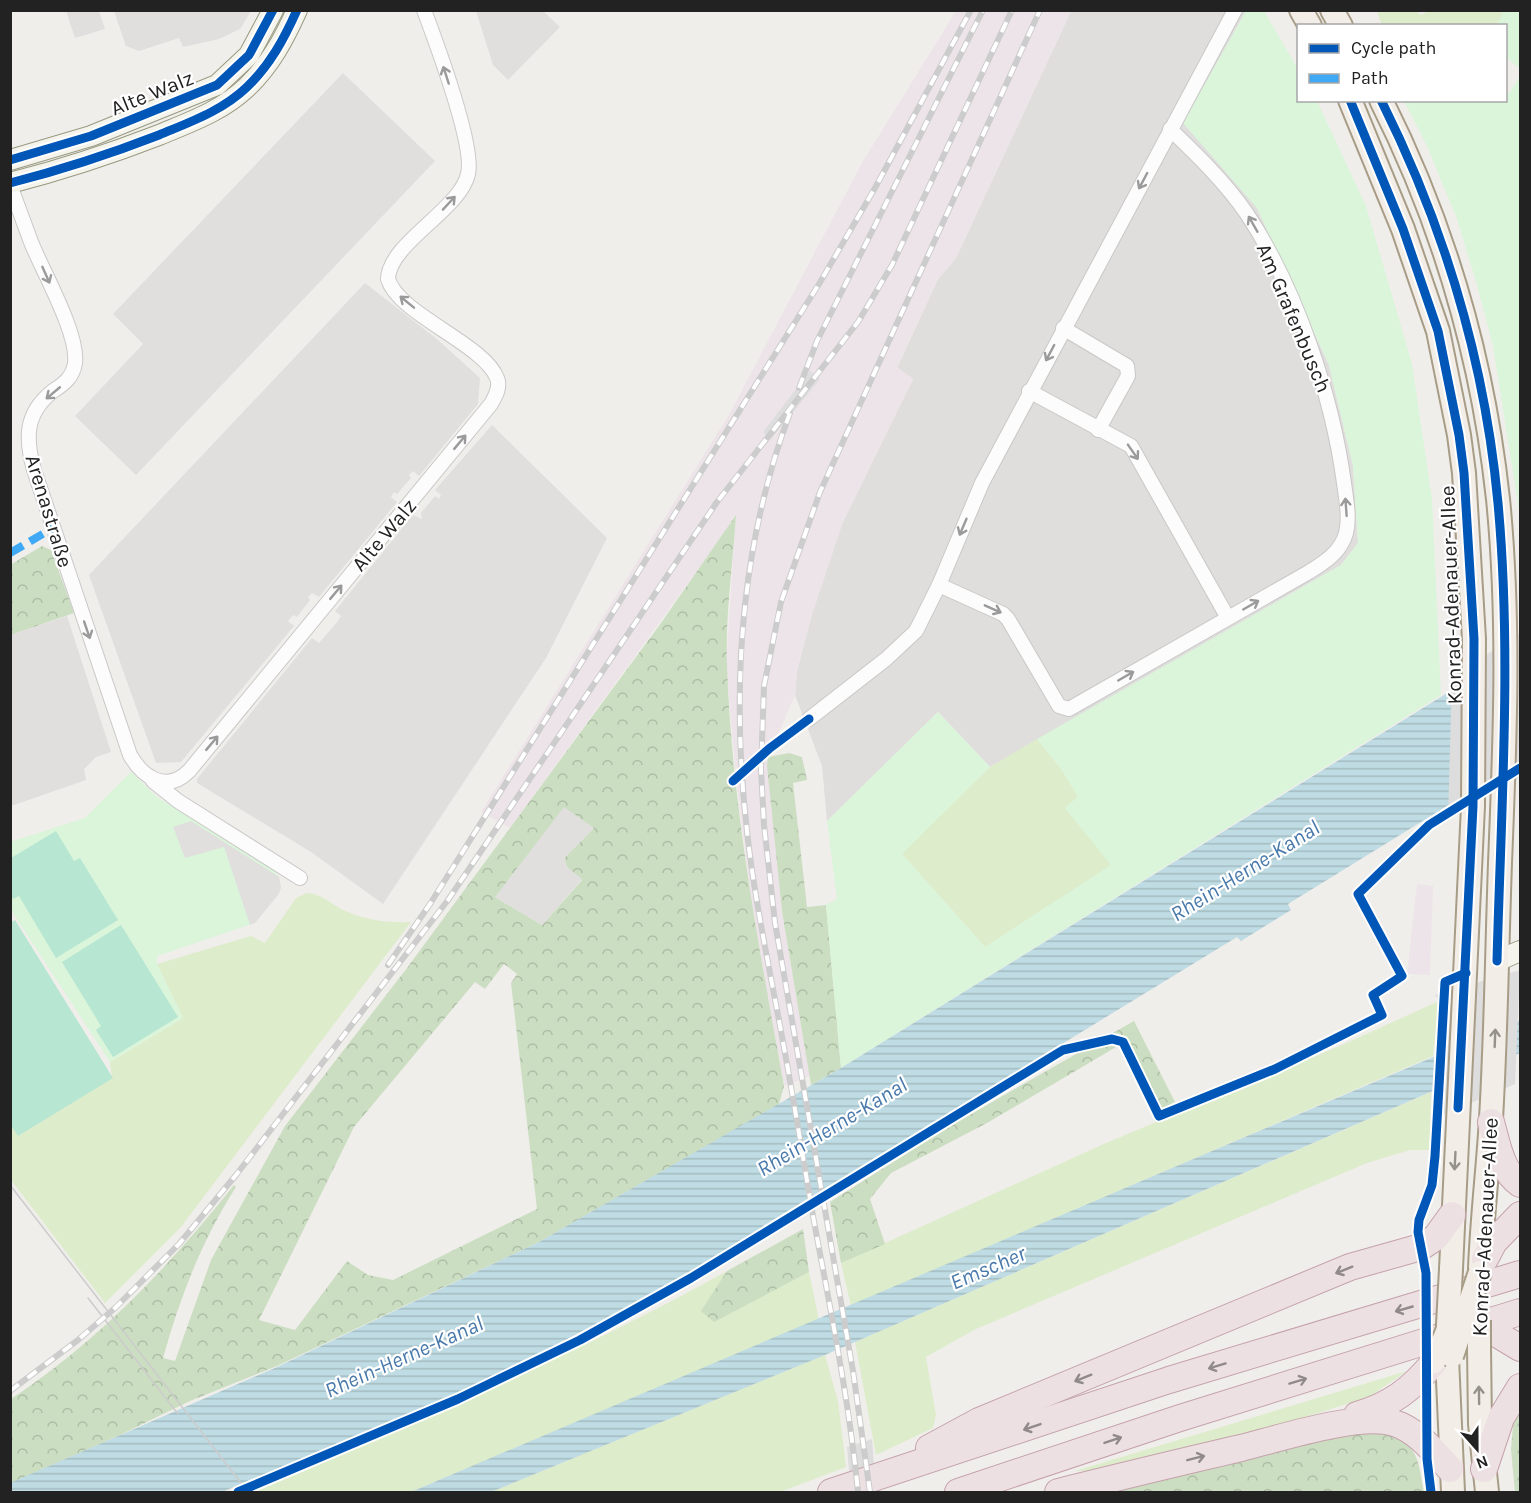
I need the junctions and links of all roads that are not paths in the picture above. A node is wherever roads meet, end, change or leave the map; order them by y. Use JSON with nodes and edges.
{"nodes":[{"id":1,"x":273,"y":10,"type":"edge"},
{"id":2,"x":297,"y":10,"type":"edge"},
{"id":3,"x":424,"y":10,"type":"edge"},
{"id":4,"x":1235,"y":10,"type":"edge"},
{"id":5,"x":1301,"y":10,"type":"edge"},
{"id":6,"x":1332,"y":10,"type":"edge"},
{"id":7,"x":1309,"y":24,"type":"edge"},
{"id":8,"x":1340,"y":24,"type":"edge"},
{"id":9,"x":1351,"y":102,"type":"edge"},
{"id":10,"x":1383,"y":102,"type":"edge"},
{"id":11,"x":1170,"y":129,"type":"junction"},
{"id":12,"x":18,"y":158,"type":"edge"},
{"id":13,"x":10,"y":183,"type":"edge"},
{"id":14,"x":1063,"y":328,"type":"junction"},
{"id":15,"x":1029,"y":391,"type":"junction"},
{"id":16,"x":1098,"y":430,"type":"junction"},
{"id":17,"x":939,"y":585,"type":"junction"},
{"id":18,"x":1228,"y":618,"type":"junction"},
{"id":19,"x":809,"y":718,"type":"dead end"},
{"id":20,"x":149,"y":778,"type":"junction"},
{"id":21,"x":300,"y":878,"type":"dead end"},
{"id":22,"x":1521,"y":951,"type":"edge"},
{"id":23,"x":1497,"y":961,"type":"junction"},
{"id":24,"x":1466,"y":984,"type":"junction"},
{"id":25,"x":1491,"y":1122,"type":"junction"},
{"id":26,"x":1521,"y":1184,"type":"edge"},
{"id":27,"x":1452,"y":1215,"type":"junction"},
{"id":28,"x":1521,"y":1215,"type":"edge"},
{"id":29,"x":1521,"y":1274,"type":"edge"},
{"id":30,"x":1482,"y":1287,"type":"edge"},
{"id":31,"x":1521,"y":1312,"type":"edge"},
{"id":32,"x":1442,"y":1364,"type":"junction"},
{"id":33,"x":1521,"y":1386,"type":"edge"},
{"id":34,"x":1298,"y":1434,"type":"junction"},
{"id":35,"x":881,"y":1475,"type":"junction"},
{"id":36,"x":1451,"y":1481,"type":"edge"},
{"id":37,"x":1485,"y":1481,"type":"edge"},
{"id":38,"x":831,"y":1492,"type":"edge"},
{"id":39,"x":958,"y":1492,"type":"edge"},
{"id":40,"x":1058,"y":1492,"type":"edge"}],
"edges":[{"from":1,"to":12,"type":"street","name":"Alte Walz"},
{"from":2,"to":13,"type":"street","name":"Alte Walz"},
{"from":20,"to":3,"type":"street","name":"Alte Walz","one_way":true},
{"from":4,"to":11,"type":"street"},
{"from":5,"to":7,"type":"main road"},
{"from":6,"to":8,"type":"main road"},
{"from":9,"to":24,"type":"main road","name":"Konrad-Adenauer-Allee"},
{"from":10,"to":23,"type":"main road","name":"Konrad-Adenauer-Allee"},
{"from":11,"to":14,"type":"street","one_way":true},
{"from":18,"to":11,"type":"street","name":"Am Grafenbusch","one_way":true},
{"from":12,"to":13,"type":"street","name":"Alte Walz"},
{"from":13,"to":20,"type":"street","name":"Arenastraße","one_way":true},
{"from":14,"to":15,"type":"street","one_way":true},
{"from":14,"to":16,"type":"street"},
{"from":15,"to":16,"type":"street"},
{"from":15,"to":17,"type":"street","one_way":true},
{"from":16,"to":18,"type":"street","one_way":true},
{"from":17,"to":18,"type":"street","name":"Am Grafenbusch","one_way":true},
{"from":17,"to":19,"type":"street"},
{"from":20,"to":21,"type":"street","name":"Arenastraße"},
{"from":22,"to":23,"type":"street"},
{"from":23,"to":24,"type":"main road"},
{"from":25,"to":23,"type":"main road","name":"Konrad-Adenauer-Allee","one_way":true},
{"from":24,"to":27,"type":"main road","name":"Konrad-Adenauer-Allee","one_way":true},
{"from":25,"to":26,"type":"highway"},
{"from":25,"to":30,"type":"main road","name":"Konrad-Adenauer-Allee"},
{"from":27,"to":30,"type":"main road","name":"Konrad-Adenauer-Allee"},
{"from":27,"to":35,"type":"highway","one_way":true},
{"from":28,"to":30,"type":"highway"},
{"from":29,"to":35,"type":"highway","one_way":true},
{"from":30,"to":32,"type":"main road","bridge":true},
{"from":30,"to":32,"type":"main road","name":"Konrad-Adenauer-Allee","bridge":true},
{"from":37,"to":30,"type":"main road","name":"Konrad-Adenauer-Allee","one_way":true},
{"from":39,"to":31,"type":"highway","one_way":true},
{"from":32,"to":34,"type":"highway"},
{"from":32,"to":36,"type":"main road","name":"Konrad-Adenauer-Allee"},
{"from":33,"to":37,"type":"highway"},
{"from":34,"to":36,"type":"highway"},
{"from":40,"to":34,"type":"highway","one_way":true},
{"from":35,"to":38,"type":"highway"}]}
